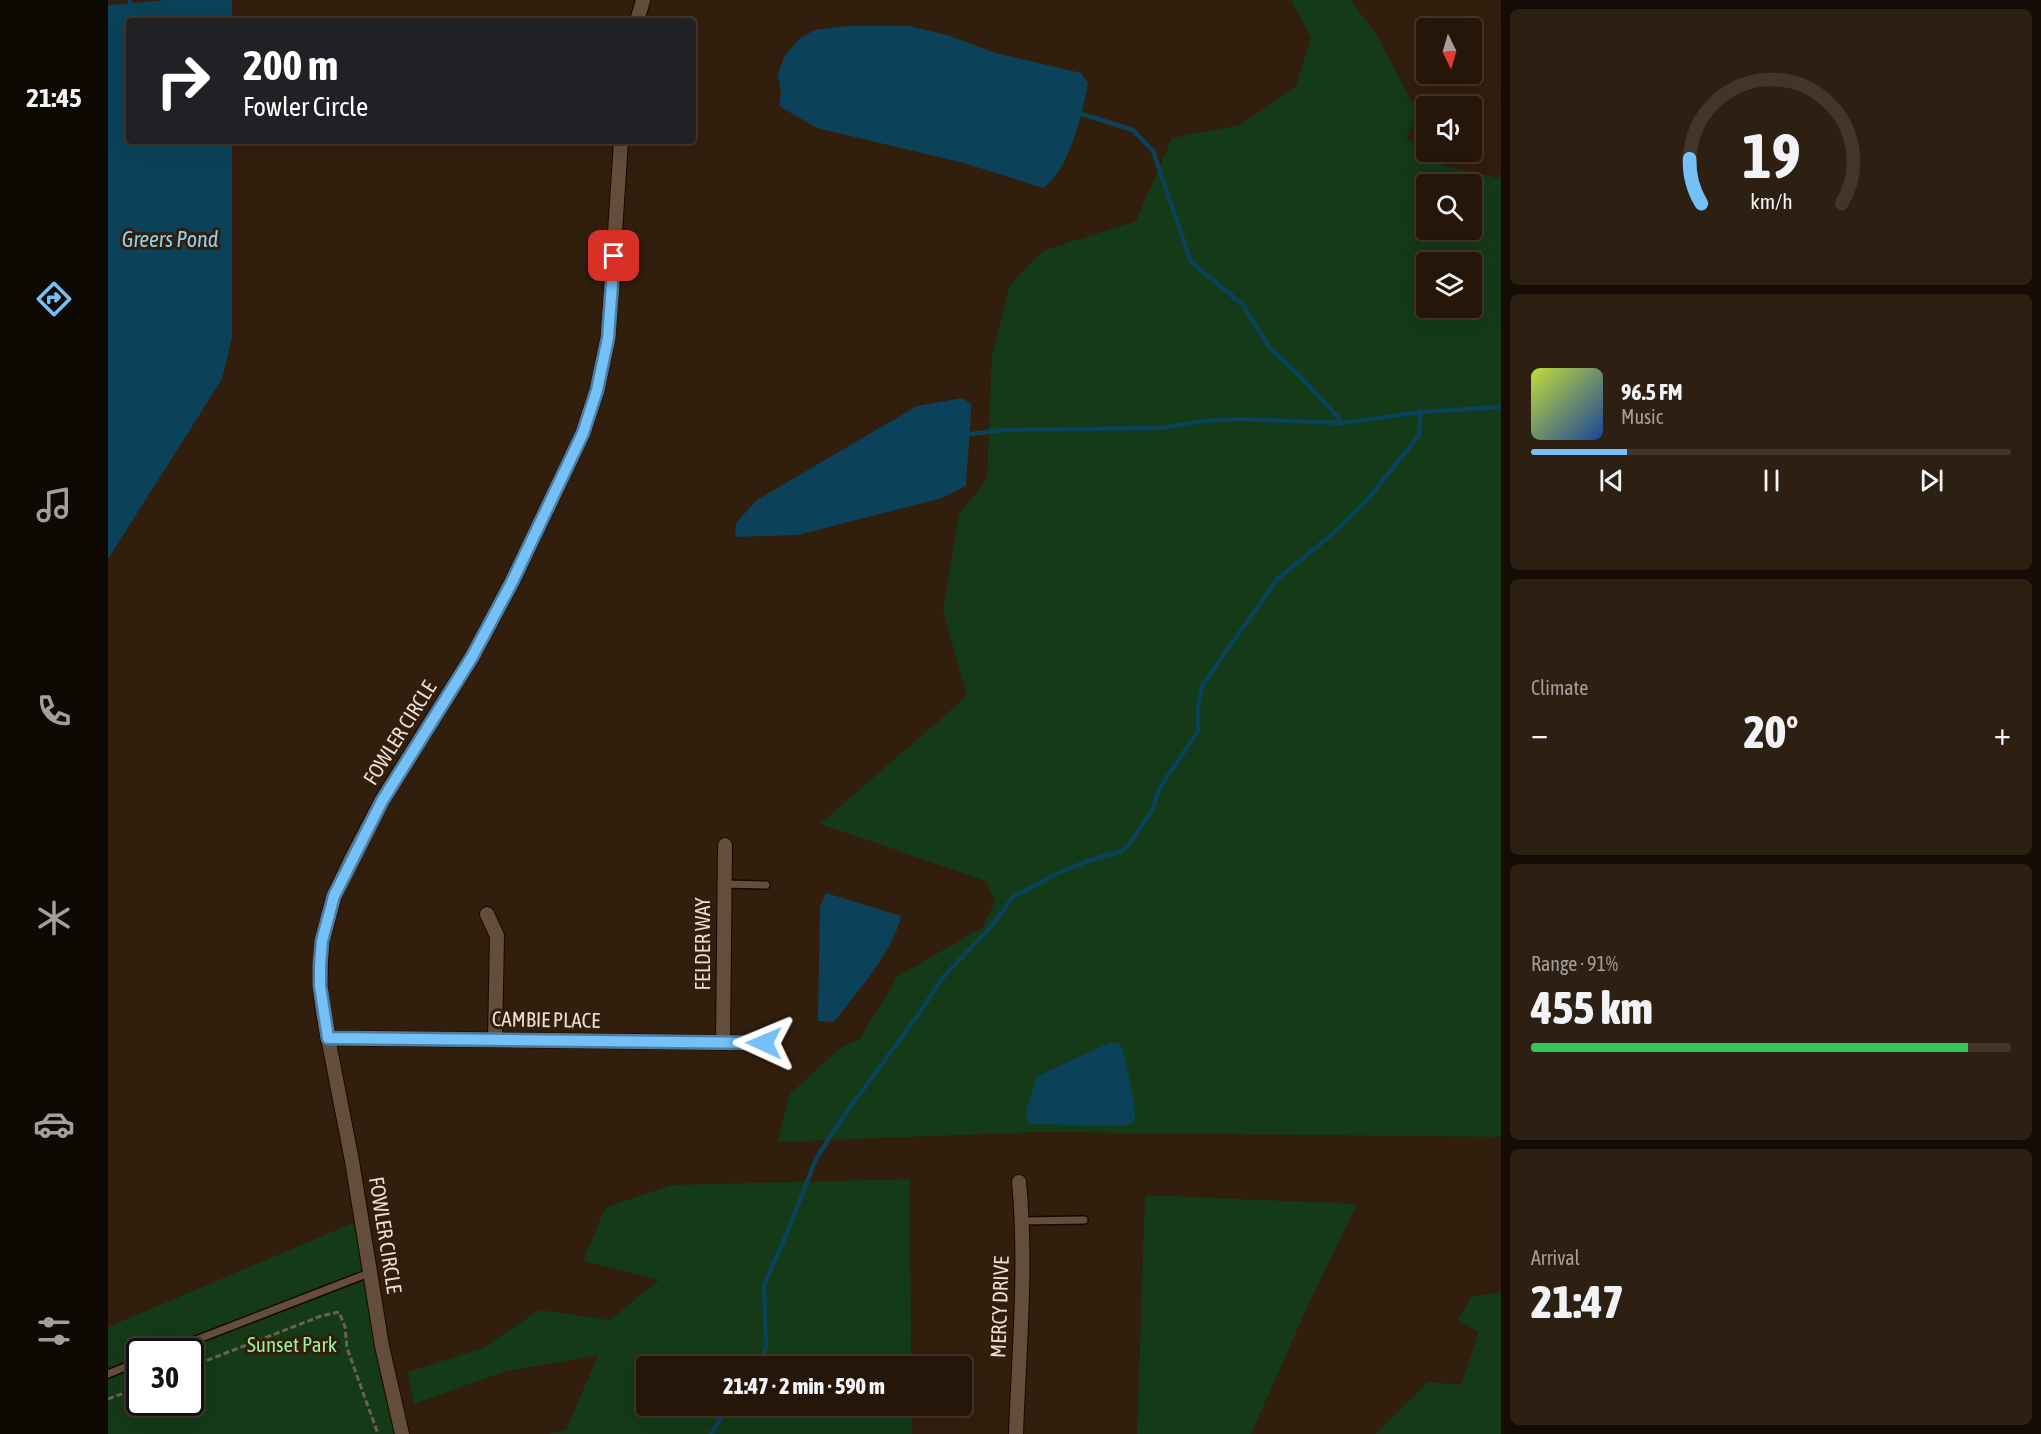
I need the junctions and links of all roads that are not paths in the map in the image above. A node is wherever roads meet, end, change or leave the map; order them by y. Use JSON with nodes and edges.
{"nodes":[{"id":1,"x":643,"y":0,"type":"edge"},
{"id":2,"x":638,"y":18,"type":"edge"},
{"id":3,"x":621,"y":144,"type":"edge"},
{"id":4,"x":725,"y":845,"type":"dead end"},
{"id":5,"x":724,"y":884,"type":"junction"},
{"id":6,"x":766,"y":885,"type":"dead end"},
{"id":7,"x":487,"y":914,"type":"dead end"},
{"id":8,"x":328,"y":1038,"type":"junction"},
{"id":9,"x":495,"y":1040,"type":"junction"},
{"id":10,"x":723,"y":1043,"type":"junction"},
{"id":11,"x":764,"y":1043,"type":"dead end"},
{"id":12,"x":1019,"y":1182,"type":"dead end"},
{"id":13,"x":1084,"y":1220,"type":"dead end"},
{"id":14,"x":1023,"y":1221,"type":"junction"},
{"id":15,"x":369,"y":1273,"type":"junction"},
{"id":16,"x":201,"y":1338,"type":"edge"},
{"id":17,"x":126,"y":1367,"type":"edge"},
{"id":18,"x":108,"y":1374,"type":"edge"},
{"id":19,"x":402,"y":1434,"type":"edge"},
{"id":20,"x":1016,"y":1434,"type":"edge"}],
"edges":[{"from":1,"to":2,"type":"street"},
{"from":3,"to":8,"type":"street","name":"FOWLER CIRCLE"},
{"from":4,"to":5,"type":"street","name":"FELDER WAY"},
{"from":5,"to":6,"type":"lane"},
{"from":5,"to":10,"type":"street","name":"FELDER WAY"},
{"from":7,"to":9,"type":"street"},
{"from":8,"to":9,"type":"street","name":"CAMBIE PLACE"},
{"from":8,"to":15,"type":"street","name":"FOWLER CIRCLE"},
{"from":9,"to":10,"type":"street","name":"CAMBIE PLACE"},
{"from":10,"to":11,"type":"street","name":"CAMBIE PLACE"},
{"from":12,"to":14,"type":"street","name":"MERCY DRIVE"},
{"from":13,"to":14,"type":"lane"},
{"from":14,"to":20,"type":"street","name":"MERCY DRIVE"},
{"from":15,"to":16,"type":"lane"},
{"from":15,"to":19,"type":"street","name":"FOWLER CIRCLE"},
{"from":17,"to":18,"type":"lane"}]}
